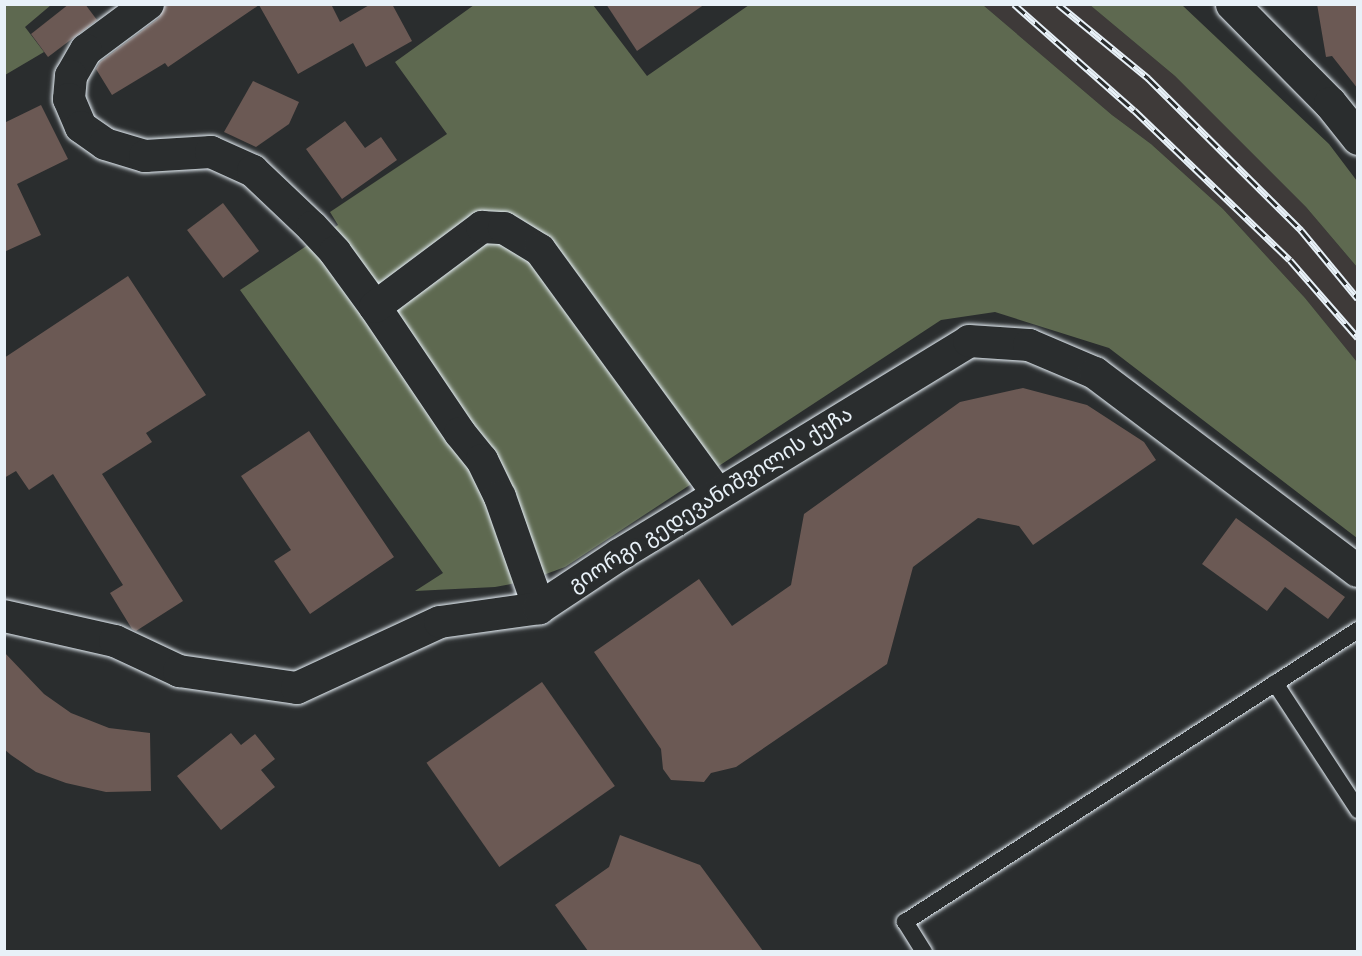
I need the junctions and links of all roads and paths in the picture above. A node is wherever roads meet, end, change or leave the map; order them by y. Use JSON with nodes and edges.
{"nodes":[{"id":1,"x":148,"y":4,"type":"edge"},
{"id":2,"x":1232,"y":4,"type":"edge"},
{"id":3,"x":1358,"y":138,"type":"edge"},
{"id":4,"x":375,"y":307,"type":"junction"},
{"id":5,"x":718,"y":494,"type":"junction"},
{"id":6,"x":1358,"y":571,"type":"edge"},
{"id":7,"x":539,"y":608,"type":"junction"},
{"id":8,"x":4,"y":616,"type":"edge"},
{"id":9,"x":1358,"y":630,"type":"edge"},
{"id":10,"x":1275,"y":683,"type":"junction"},
{"id":11,"x":1358,"y":810,"type":"edge"},
{"id":12,"x":924,"y":951,"type":"edge"}],
"edges":[{"from":1,"to":4,"type":"street"},
{"from":2,"to":3,"type":"street"},
{"from":4,"to":5,"type":"street"},
{"from":4,"to":7,"type":"street"},
{"from":5,"to":6,"type":"street","name":"გიორგი გედევანიშვილის ქუჩა"},
{"from":5,"to":7,"type":"street","name":"გიორგი გედევანიშვილის ქუჩა"},
{"from":7,"to":8,"type":"street","name":"გიორგი გედევანიშვილის ქუჩა"},
{"from":9,"to":10,"type":"lane"},
{"from":10,"to":11,"type":"lane"},
{"from":10,"to":12,"type":"lane"}]}
